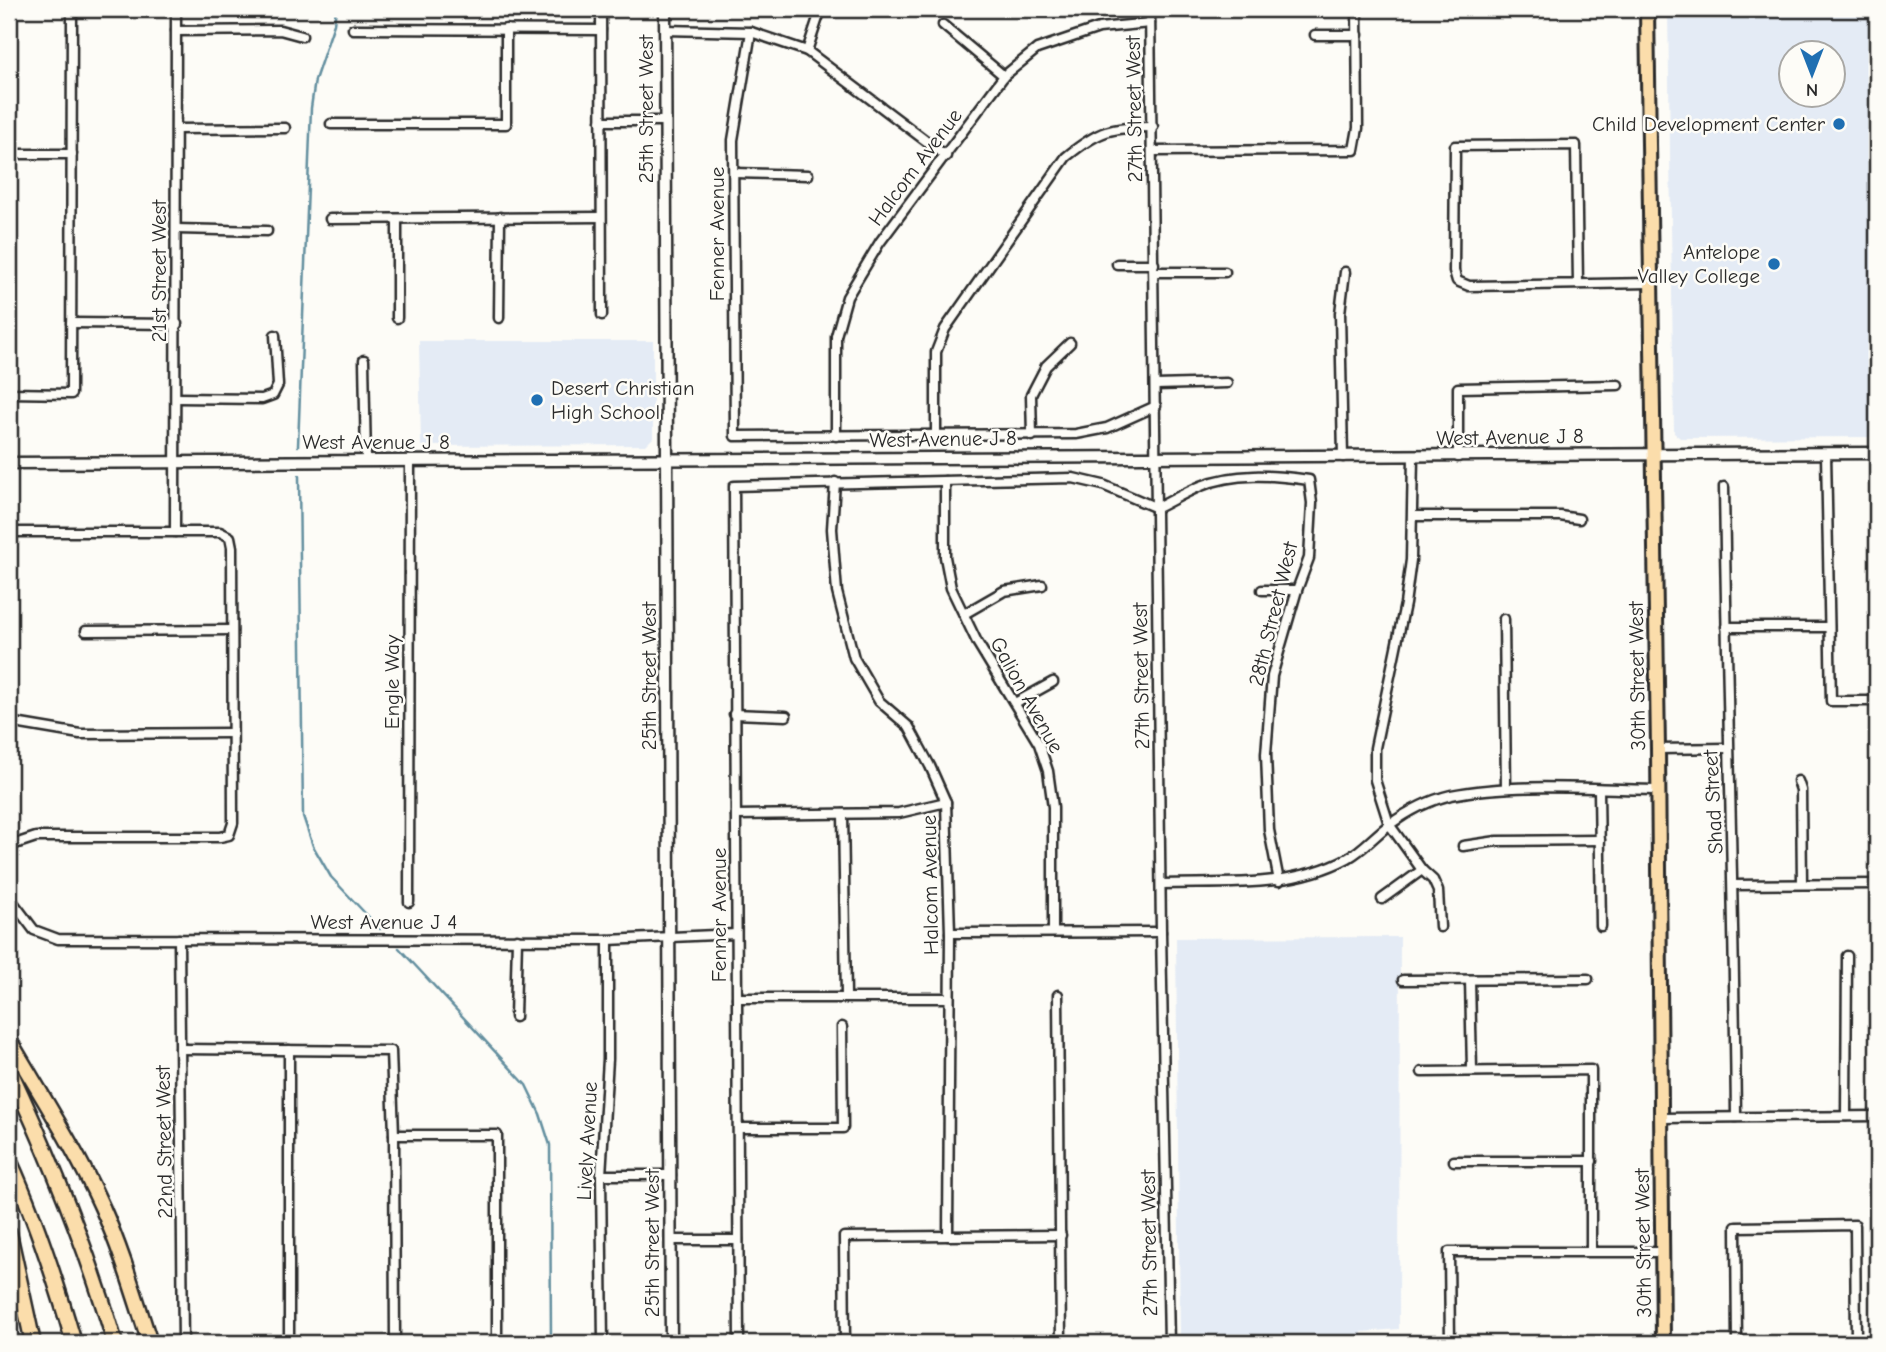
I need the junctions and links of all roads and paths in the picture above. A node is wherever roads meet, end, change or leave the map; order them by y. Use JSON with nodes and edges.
{"nodes":[{"id":1,"x":72,"y":9,"type":"edge"},
{"id":2,"x":176,"y":9,"type":"edge"},
{"id":3,"x":601,"y":9,"type":"edge"},
{"id":4,"x":665,"y":9,"type":"edge"},
{"id":5,"x":821,"y":9,"type":"edge"},
{"id":6,"x":1150,"y":9,"type":"edge"},
{"id":7,"x":1357,"y":9,"type":"edge"},
{"id":8,"x":1647,"y":9,"type":"edge"},
{"id":9,"x":1150,"y":23,"type":"junction"},
{"id":10,"x":943,"y":25,"type":"dead end"},
{"id":11,"x":353,"y":29,"type":"dead end"},
{"id":12,"x":506,"y":29,"type":"junction"},
{"id":13,"x":601,"y":30,"type":"junction"},
{"id":14,"x":665,"y":30,"type":"junction"},
{"id":15,"x":176,"y":31,"type":"junction"},
{"id":16,"x":751,"y":32,"type":"junction"},
{"id":17,"x":1358,"y":34,"type":"junction"},
{"id":18,"x":1315,"y":35,"type":"dead end"},
{"id":19,"x":302,"y":36,"type":"dead end"},
{"id":20,"x":807,"y":51,"type":"junction"},
{"id":21,"x":1004,"y":76,"type":"junction"},
{"id":22,"x":601,"y":121,"type":"junction"},
{"id":23,"x":666,"y":121,"type":"junction"},
{"id":24,"x":331,"y":124,"type":"dead end"},
{"id":25,"x":1153,"y":127,"type":"junction"},
{"id":26,"x":285,"y":128,"type":"dead end"},
{"id":27,"x":177,"y":129,"type":"junction"},
{"id":28,"x":1153,"y":151,"type":"junction"},
{"id":29,"x":9,"y":154,"type":"edge"},
{"id":30,"x":72,"y":154,"type":"junction"},
{"id":31,"x":946,"y":156,"type":"junction"},
{"id":32,"x":735,"y":173,"type":"junction"},
{"id":33,"x":808,"y":175,"type":"dead end"},
{"id":34,"x":500,"y":217,"type":"junction"},
{"id":35,"x":601,"y":217,"type":"junction"},
{"id":36,"x":330,"y":219,"type":"dead end"},
{"id":37,"x":397,"y":219,"type":"junction"},
{"id":38,"x":176,"y":229,"type":"junction"},
{"id":39,"x":267,"y":231,"type":"dead end"},
{"id":40,"x":1117,"y":264,"type":"dead end"},
{"id":41,"x":1155,"y":268,"type":"junction"},
{"id":42,"x":1225,"y":272,"type":"dead end"},
{"id":43,"x":1345,"y":272,"type":"dead end"},
{"id":44,"x":1651,"y":283,"type":"junction"},
{"id":45,"x":1578,"y":284,"type":"junction"},
{"id":46,"x":602,"y":315,"type":"dead end"},
{"id":47,"x":397,"y":318,"type":"dead end"},
{"id":48,"x":499,"y":318,"type":"dead end"},
{"id":49,"x":71,"y":323,"type":"junction"},
{"id":50,"x":177,"y":324,"type":"junction"},
{"id":51,"x":275,"y":335,"type":"dead end"},
{"id":52,"x":1070,"y":343,"type":"dead end"},
{"id":53,"x":365,"y":360,"type":"dead end"},
{"id":54,"x":1227,"y":383,"type":"dead end"},
{"id":55,"x":1156,"y":385,"type":"junction"},
{"id":56,"x":1618,"y":385,"type":"dead end"},
{"id":57,"x":9,"y":393,"type":"edge"},
{"id":58,"x":177,"y":398,"type":"junction"},
{"id":59,"x":1156,"y":406,"type":"junction"},
{"id":60,"x":936,"y":435,"type":"junction"},
{"id":61,"x":836,"y":436,"type":"junction"},
{"id":62,"x":1032,"y":436,"type":"junction"},
{"id":63,"x":1877,"y":453,"type":"edge"},
{"id":64,"x":1652,"y":454,"type":"junction"},
{"id":65,"x":1826,"y":454,"type":"junction"},
{"id":66,"x":1157,"y":457,"type":"junction"},
{"id":67,"x":1343,"y":457,"type":"junction"},
{"id":68,"x":1413,"y":457,"type":"junction"},
{"id":69,"x":1458,"y":457,"type":"junction"},
{"id":70,"x":366,"y":461,"type":"junction"},
{"id":71,"x":410,"y":461,"type":"junction"},
{"id":72,"x":668,"y":461,"type":"junction"},
{"id":73,"x":9,"y":463,"type":"edge"},
{"id":74,"x":176,"y":463,"type":"junction"},
{"id":75,"x":945,"y":481,"type":"junction"},
{"id":76,"x":835,"y":482,"type":"junction"},
{"id":77,"x":1724,"y":487,"type":"dead end"},
{"id":78,"x":1157,"y":508,"type":"junction"},
{"id":79,"x":1413,"y":516,"type":"junction"},
{"id":80,"x":1580,"y":519,"type":"dead end"},
{"id":81,"x":9,"y":532,"type":"edge"},
{"id":82,"x":175,"y":532,"type":"junction"},
{"id":83,"x":1042,"y":584,"type":"dead end"},
{"id":84,"x":1262,"y":590,"type":"dead end"},
{"id":85,"x":1297,"y":590,"type":"junction"},
{"id":86,"x":964,"y":614,"type":"junction"},
{"id":87,"x":1504,"y":619,"type":"dead end"},
{"id":88,"x":1726,"y":627,"type":"junction"},
{"id":89,"x":1829,"y":627,"type":"junction"},
{"id":90,"x":232,"y":630,"type":"junction"},
{"id":91,"x":86,"y":631,"type":"dead end"},
{"id":92,"x":1054,"y":682,"type":"dead end"},
{"id":93,"x":1877,"y":701,"type":"edge"},
{"id":94,"x":1015,"y":703,"type":"junction"},
{"id":95,"x":734,"y":714,"type":"junction"},
{"id":96,"x":786,"y":716,"type":"dead end"},
{"id":97,"x":9,"y":722,"type":"edge"},
{"id":98,"x":232,"y":733,"type":"junction"},
{"id":99,"x":1728,"y":748,"type":"junction"},
{"id":100,"x":1658,"y":749,"type":"junction"},
{"id":101,"x":1798,"y":781,"type":"dead end"},
{"id":102,"x":1506,"y":788,"type":"junction"},
{"id":103,"x":1599,"y":790,"type":"junction"},
{"id":104,"x":1658,"y":790,"type":"junction"},
{"id":105,"x":946,"y":802,"type":"junction"},
{"id":106,"x":843,"y":814,"type":"junction"},
{"id":107,"x":736,"y":815,"type":"junction"},
{"id":108,"x":1389,"y":824,"type":"junction"},
{"id":109,"x":1600,"y":840,"type":"junction"},
{"id":110,"x":9,"y":846,"type":"edge"},
{"id":111,"x":1463,"y":846,"type":"dead end"},
{"id":112,"x":1422,"y":870,"type":"junction"},
{"id":113,"x":1279,"y":881,"type":"junction"},
{"id":114,"x":1161,"y":884,"type":"junction"},
{"id":115,"x":1802,"y":884,"type":"junction"},
{"id":116,"x":1877,"y":884,"type":"edge"},
{"id":117,"x":1734,"y":885,"type":"junction"},
{"id":118,"x":9,"y":897,"type":"edge"},
{"id":119,"x":1382,"y":899,"type":"dead end"},
{"id":120,"x":409,"y":902,"type":"dead end"},
{"id":121,"x":1601,"y":926,"type":"dead end"},
{"id":122,"x":1440,"y":927,"type":"dead end"},
{"id":123,"x":1053,"y":932,"type":"junction"},
{"id":124,"x":1161,"y":932,"type":"junction"},
{"id":125,"x":950,"y":933,"type":"junction"},
{"id":126,"x":736,"y":934,"type":"junction"},
{"id":127,"x":668,"y":936,"type":"junction"},
{"id":128,"x":179,"y":939,"type":"junction"},
{"id":129,"x":517,"y":939,"type":"junction"},
{"id":130,"x":608,"y":940,"type":"junction"},
{"id":131,"x":1847,"y":957,"type":"dead end"},
{"id":132,"x":1588,"y":979,"type":"dead end"},
{"id":133,"x":1403,"y":980,"type":"dead end"},
{"id":134,"x":1470,"y":980,"type":"junction"},
{"id":135,"x":1058,"y":995,"type":"dead end"},
{"id":136,"x":846,"y":996,"type":"junction"},
{"id":137,"x":737,"y":998,"type":"junction"},
{"id":138,"x":949,"y":998,"type":"junction"},
{"id":139,"x":515,"y":1017,"type":"dead end"},
{"id":140,"x":842,"y":1027,"type":"dead end"},
{"id":141,"x":9,"y":1040,"type":"edge"},
{"id":142,"x":180,"y":1049,"type":"junction"},
{"id":143,"x":289,"y":1051,"type":"junction"},
{"id":144,"x":9,"y":1069,"type":"edge"},
{"id":145,"x":1472,"y":1070,"type":"junction"},
{"id":146,"x":1422,"y":1072,"type":"dead end"},
{"id":147,"x":1737,"y":1116,"type":"junction"},
{"id":148,"x":1846,"y":1116,"type":"junction"},
{"id":149,"x":1877,"y":1116,"type":"edge"},
{"id":150,"x":1661,"y":1118,"type":"junction"},
{"id":151,"x":740,"y":1128,"type":"junction"},
{"id":152,"x":394,"y":1135,"type":"junction"},
{"id":153,"x":9,"y":1160,"type":"edge"},
{"id":154,"x":1454,"y":1161,"type":"dead end"},
{"id":155,"x":1592,"y":1161,"type":"junction"},
{"id":156,"x":601,"y":1175,"type":"junction"},
{"id":157,"x":670,"y":1175,"type":"junction"},
{"id":158,"x":9,"y":1233,"type":"edge"},
{"id":159,"x":1061,"y":1235,"type":"junction"},
{"id":160,"x":948,"y":1236,"type":"junction"},
{"id":161,"x":671,"y":1240,"type":"junction"},
{"id":162,"x":738,"y":1240,"type":"junction"},
{"id":163,"x":1591,"y":1251,"type":"junction"},
{"id":164,"x":1662,"y":1252,"type":"junction"},
{"id":165,"x":1737,"y":1342,"type":"edge"},
{"id":166,"x":1856,"y":1342,"type":"edge"},
{"id":167,"x":33,"y":1343,"type":"edge"},
{"id":168,"x":74,"y":1343,"type":"edge"},
{"id":169,"x":115,"y":1343,"type":"edge"},
{"id":170,"x":150,"y":1343,"type":"edge"},
{"id":171,"x":183,"y":1343,"type":"edge"},
{"id":172,"x":289,"y":1343,"type":"edge"},
{"id":173,"x":395,"y":1343,"type":"edge"},
{"id":174,"x":497,"y":1343,"type":"edge"},
{"id":175,"x":603,"y":1343,"type":"edge"},
{"id":176,"x":671,"y":1343,"type":"edge"},
{"id":177,"x":740,"y":1343,"type":"edge"},
{"id":178,"x":845,"y":1343,"type":"edge"},
{"id":179,"x":1061,"y":1343,"type":"edge"},
{"id":180,"x":1169,"y":1343,"type":"edge"},
{"id":181,"x":1450,"y":1343,"type":"edge"},
{"id":182,"x":1663,"y":1343,"type":"edge"},
{"id":183,"x":1812,"y":1343,"type":"edge"}],
"edges":[{"from":1,"to":30,"type":"street"},
{"from":2,"to":15,"type":"street","name":"21st Street West"},
{"from":3,"to":13,"type":"street"},
{"from":4,"to":14,"type":"street","name":"25th Street West"},
{"from":5,"to":20,"type":"street"},
{"from":6,"to":9,"type":"street","name":"27th Street West"},
{"from":7,"to":17,"type":"street"},
{"from":8,"to":44,"type":"main road","name":"30th Street West"},
{"from":9,"to":21,"type":"street","name":"Halcom Avenue"},
{"from":9,"to":25,"type":"street","name":"27th Street West"},
{"from":10,"to":21,"type":"street"},
{"from":11,"to":12,"type":"street"},
{"from":12,"to":13,"type":"street"},
{"from":12,"to":24,"type":"street"},
{"from":13,"to":22,"type":"street"},
{"from":14,"to":16,"type":"street"},
{"from":14,"to":23,"type":"street","name":"25th Street West"},
{"from":15,"to":19,"type":"street"},
{"from":15,"to":27,"type":"street","name":"21st Street West"},
{"from":16,"to":20,"type":"street"},
{"from":16,"to":32,"type":"street","name":"Fenner Avenue"},
{"from":17,"to":18,"type":"street"},
{"from":17,"to":28,"type":"street"},
{"from":20,"to":31,"type":"street"},
{"from":21,"to":31,"type":"street","name":"Halcom Avenue"},
{"from":22,"to":23,"type":"street"},
{"from":22,"to":35,"type":"street"},
{"from":23,"to":72,"type":"street","name":"25th Street West"},
{"from":25,"to":28,"type":"street","name":"27th Street West"},
{"from":25,"to":60,"type":"street"},
{"from":26,"to":27,"type":"street"},
{"from":27,"to":38,"type":"street","name":"21st Street West"},
{"from":28,"to":41,"type":"street","name":"27th Street West"},
{"from":29,"to":30,"type":"street"},
{"from":30,"to":49,"type":"street"},
{"from":31,"to":61,"type":"street","name":"Halcom Avenue"},
{"from":32,"to":33,"type":"street"},
{"from":32,"to":61,"type":"street","name":"Fenner Avenue"},
{"from":34,"to":35,"type":"street"},
{"from":34,"to":37,"type":"street"},
{"from":34,"to":48,"type":"street"},
{"from":35,"to":46,"type":"street"},
{"from":36,"to":37,"type":"street"},
{"from":37,"to":47,"type":"street"},
{"from":38,"to":39,"type":"street"},
{"from":38,"to":50,"type":"street","name":"21st Street West"},
{"from":40,"to":41,"type":"street"},
{"from":41,"to":42,"type":"street"},
{"from":41,"to":55,"type":"street","name":"27th Street West"},
{"from":43,"to":67,"type":"street"},
{"from":44,"to":45,"type":"street"},
{"from":44,"to":64,"type":"main road","name":"30th Street West"},
{"from":45,"to":45,"type":"street"},
{"from":49,"to":50,"type":"street"},
{"from":49,"to":57,"type":"street"},
{"from":50,"to":58,"type":"street","name":"21st Street West"},
{"from":51,"to":58,"type":"street"},
{"from":52,"to":62,"type":"street"},
{"from":53,"to":70,"type":"street"},
{"from":54,"to":55,"type":"street"},
{"from":55,"to":59,"type":"street","name":"27th Street West"},
{"from":56,"to":69,"type":"street"},
{"from":58,"to":74,"type":"street","name":"21st Street West"},
{"from":59,"to":62,"type":"street"},
{"from":59,"to":66,"type":"street","name":"27th Street West"},
{"from":60,"to":61,"type":"street"},
{"from":60,"to":62,"type":"street"},
{"from":63,"to":65,"type":"street","name":"West Avenue J 8"},
{"from":64,"to":65,"type":"street","name":"West Avenue J 8"},
{"from":64,"to":69,"type":"street","name":"West Avenue J 8"},
{"from":64,"to":100,"type":"main road","name":"30th Street West"},
{"from":65,"to":89,"type":"street"},
{"from":66,"to":67,"type":"street","name":"West Avenue J 8"},
{"from":66,"to":72,"type":"street","name":"West Avenue J 8"},
{"from":66,"to":78,"type":"street","name":"27th Street West"},
{"from":67,"to":68,"type":"street","name":"West Avenue J 8"},
{"from":68,"to":69,"type":"street","name":"West Avenue J 8"},
{"from":68,"to":79,"type":"street"},
{"from":70,"to":71,"type":"street","name":"West Avenue J 8"},
{"from":70,"to":74,"type":"street","name":"West Avenue J 8"},
{"from":71,"to":72,"type":"street","name":"West Avenue J 8"},
{"from":71,"to":120,"type":"street","name":"Engle Way"},
{"from":72,"to":127,"type":"street","name":"25th Street West"},
{"from":73,"to":74,"type":"street","name":"West Avenue J 8"},
{"from":74,"to":82,"type":"street","name":"21st Street West"},
{"from":75,"to":76,"type":"street"},
{"from":75,"to":78,"type":"street"},
{"from":75,"to":86,"type":"street","name":"Galion Avenue"},
{"from":76,"to":95,"type":"street","name":"Fenner Avenue"},
{"from":76,"to":105,"type":"street","name":"Halcom Avenue"},
{"from":77,"to":88,"type":"street","name":"Shad Street"},
{"from":78,"to":85,"type":"street","name":"28th Street West"},
{"from":78,"to":114,"type":"street","name":"27th Street West"},
{"from":79,"to":80,"type":"street"},
{"from":79,"to":108,"type":"street"},
{"from":81,"to":82,"type":"street"},
{"from":82,"to":90,"type":"street"},
{"from":83,"to":86,"type":"street"},
{"from":84,"to":85,"type":"street"},
{"from":85,"to":113,"type":"street","name":"28th Street West"},
{"from":86,"to":94,"type":"street","name":"Galion Avenue"},
{"from":87,"to":102,"type":"street"},
{"from":88,"to":89,"type":"street"},
{"from":88,"to":99,"type":"street","name":"Shad Street"},
{"from":89,"to":93,"type":"street"},
{"from":90,"to":91,"type":"street"},
{"from":90,"to":98,"type":"street"},
{"from":92,"to":94,"type":"street"},
{"from":94,"to":123,"type":"street","name":"Galion Avenue"},
{"from":95,"to":96,"type":"street"},
{"from":95,"to":107,"type":"street","name":"Fenner Avenue"},
{"from":97,"to":98,"type":"street"},
{"from":98,"to":110,"type":"street"},
{"from":99,"to":100,"type":"street"},
{"from":99,"to":117,"type":"street","name":"Shad Street"},
{"from":100,"to":104,"type":"main road","name":"30th Street West"},
{"from":101,"to":115,"type":"street"},
{"from":102,"to":103,"type":"street"},
{"from":102,"to":108,"type":"street"},
{"from":103,"to":104,"type":"street"},
{"from":103,"to":109,"type":"street"},
{"from":104,"to":150,"type":"main road","name":"30th Street West"},
{"from":105,"to":106,"type":"street"},
{"from":105,"to":125,"type":"street","name":"Halcom Avenue"},
{"from":106,"to":107,"type":"street"},
{"from":106,"to":136,"type":"street"},
{"from":107,"to":126,"type":"street","name":"Fenner Avenue"},
{"from":108,"to":112,"type":"street"},
{"from":108,"to":113,"type":"street"},
{"from":109,"to":111,"type":"street"},
{"from":109,"to":121,"type":"street"},
{"from":112,"to":119,"type":"street"},
{"from":112,"to":122,"type":"street"},
{"from":113,"to":114,"type":"street"},
{"from":114,"to":124,"type":"street","name":"27th Street West"},
{"from":115,"to":116,"type":"street"},
{"from":115,"to":117,"type":"street"},
{"from":117,"to":147,"type":"street","name":"Shad Street"},
{"from":118,"to":128,"type":"street","name":"West Avenue J 4"},
{"from":123,"to":124,"type":"street"},
{"from":123,"to":125,"type":"street"},
{"from":124,"to":180,"type":"street","name":"27th Street West"},
{"from":125,"to":138,"type":"street","name":"Halcom Avenue"},
{"from":126,"to":127,"type":"street","name":"West Avenue J 4"},
{"from":126,"to":137,"type":"street","name":"Fenner Avenue"},
{"from":127,"to":130,"type":"street","name":"West Avenue J 4"},
{"from":127,"to":157,"type":"street","name":"25th Street West"},
{"from":128,"to":129,"type":"street","name":"West Avenue J 4"},
{"from":128,"to":142,"type":"street","name":"22nd Street West"},
{"from":129,"to":130,"type":"street","name":"West Avenue J 4"},
{"from":129,"to":139,"type":"street"},
{"from":130,"to":156,"type":"street","name":"Lively Avenue"},
{"from":131,"to":148,"type":"street"},
{"from":132,"to":134,"type":"street"},
{"from":133,"to":134,"type":"street"},
{"from":134,"to":145,"type":"street"},
{"from":135,"to":159,"type":"street"},
{"from":136,"to":137,"type":"street"},
{"from":136,"to":138,"type":"street"},
{"from":137,"to":151,"type":"street","name":"Fenner Avenue"},
{"from":138,"to":160,"type":"street","name":"Halcom Avenue"},
{"from":140,"to":151,"type":"street"},
{"from":141,"to":170,"type":"highway"},
{"from":142,"to":143,"type":"street"},
{"from":142,"to":171,"type":"street","name":"22nd Street West"},
{"from":143,"to":152,"type":"street"},
{"from":143,"to":172,"type":"street"},
{"from":144,"to":169,"type":"highway"},
{"from":145,"to":146,"type":"street"},
{"from":145,"to":155,"type":"street"},
{"from":147,"to":148,"type":"street"},
{"from":147,"to":150,"type":"street"},
{"from":148,"to":149,"type":"street"},
{"from":150,"to":164,"type":"main road","name":"30th Street West"},
{"from":151,"to":162,"type":"street","name":"Fenner Avenue"},
{"from":152,"to":173,"type":"street"},
{"from":152,"to":174,"type":"street"},
{"from":153,"to":168,"type":"highway"},
{"from":154,"to":155,"type":"street"},
{"from":155,"to":163,"type":"street"},
{"from":156,"to":157,"type":"street"},
{"from":156,"to":175,"type":"street","name":"Lively Avenue"},
{"from":157,"to":161,"type":"street","name":"25th Street West"},
{"from":158,"to":167,"type":"highway"},
{"from":159,"to":160,"type":"street"},
{"from":159,"to":179,"type":"street"},
{"from":160,"to":178,"type":"street"},
{"from":161,"to":162,"type":"street"},
{"from":161,"to":176,"type":"street","name":"25th Street West"},
{"from":162,"to":177,"type":"street","name":"Fenner Avenue"},
{"from":163,"to":164,"type":"street"},
{"from":163,"to":181,"type":"street"},
{"from":164,"to":182,"type":"main road","name":"30th Street West"},
{"from":165,"to":166,"type":"street"},
{"from":165,"to":183,"type":"street"},
{"from":166,"to":183,"type":"street"}]}
